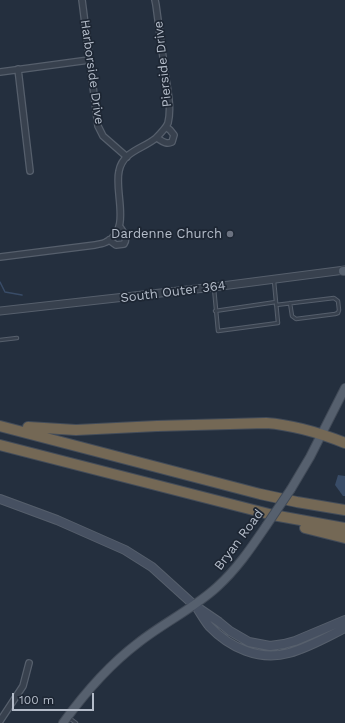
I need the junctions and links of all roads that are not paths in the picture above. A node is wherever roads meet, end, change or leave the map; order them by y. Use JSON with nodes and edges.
{"nodes":[{"id":1,"x":82,"y":0,"type":"edge"},
{"id":2,"x":154,"y":0,"type":"edge"},
{"id":3,"x":89,"y":60,"type":"junction"},
{"id":4,"x":18,"y":69,"type":"junction"},
{"id":5,"x":0,"y":72,"type":"edge"},
{"id":6,"x":166,"y":127,"type":"junction"},
{"id":7,"x":157,"y":138,"type":"junction"},
{"id":8,"x":127,"y":157,"type":"junction"},
{"id":9,"x":30,"y":171,"type":"dead end"},
{"id":10,"x":120,"y":227,"type":"junction"},
{"id":11,"x":109,"y":240,"type":"junction"},
{"id":12,"x":0,"y":257,"type":"edge"},
{"id":13,"x":344,"y":271,"type":"edge"},
{"id":14,"x":274,"y":280,"type":"junction"},
{"id":15,"x":214,"y":287,"type":"junction"},
{"id":16,"x":290,"y":303,"type":"junction"},
{"id":17,"x":276,"y":304,"type":"junction"},
{"id":18,"x":0,"y":311,"type":"edge"},
{"id":19,"x":216,"y":311,"type":"junction"},
{"id":20,"x":18,"y":338,"type":"dead end"},
{"id":21,"x":0,"y":340,"type":"edge"},
{"id":22,"x":345,"y":388,"type":"edge"},
{"id":23,"x":0,"y":425,"type":"edge"},
{"id":24,"x":322,"y":434,"type":"junction"},
{"id":25,"x":345,"y":442,"type":"edge"},
{"id":26,"x":0,"y":445,"type":"edge"},
{"id":27,"x":0,"y":499,"type":"edge"},
{"id":28,"x":242,"y":507,"type":"junction"},
{"id":29,"x":345,"y":510,"type":"edge"},
{"id":30,"x":345,"y":528,"type":"edge"},
{"id":31,"x":345,"y":538,"type":"edge"},
{"id":32,"x":194,"y":605,"type":"junction"},
{"id":33,"x":345,"y":620,"type":"edge"},
{"id":34,"x":345,"y":628,"type":"edge"},
{"id":35,"x":29,"y":664,"type":"dead end"},
{"id":36,"x":65,"y":720,"type":"edge"},
{"id":37,"x":0,"y":721,"type":"edge"},
{"id":38,"x":76,"y":723,"type":"edge"}],
"edges":[{"from":1,"to":3,"type":"street","name":"Harborside Drive"},
{"from":2,"to":6,"type":"street","name":"Pierside Drive"},
{"from":3,"to":4,"type":"street"},
{"from":3,"to":8,"type":"street","name":"Harborside Drive"},
{"from":4,"to":5,"type":"street"},
{"from":4,"to":9,"type":"street"},
{"from":6,"to":7,"type":"street"},
{"from":6,"to":7,"type":"street","name":"Pierside Drive"},
{"from":7,"to":8,"type":"street"},
{"from":8,"to":10,"type":"street"},
{"from":10,"to":11,"type":"street"},
{"from":10,"to":11,"type":"street"},
{"from":11,"to":12,"type":"street"},
{"from":13,"to":14,"type":"street","name":"South Outer 364"},
{"from":14,"to":15,"type":"street","name":"South Outer 364"},
{"from":14,"to":17,"type":"lane"},
{"from":15,"to":18,"type":"street","name":"South Outer 364"},
{"from":15,"to":19,"type":"lane"},
{"from":16,"to":16,"type":"lane"},
{"from":16,"to":17,"type":"lane"},
{"from":17,"to":19,"type":"lane"},
{"from":17,"to":19,"type":"lane"},
{"from":20,"to":21,"type":"lane"},
{"from":22,"to":24,"type":"main road","name":"Bryan Road"},
{"from":23,"to":24,"type":"highway"},
{"from":23,"to":29,"type":"highway"},
{"from":24,"to":25,"type":"highway"},
{"from":24,"to":32,"type":"main road","name":"Bryan Road","bridge":true},
{"from":26,"to":28,"type":"highway"},
{"from":27,"to":32,"type":"main road"},
{"from":28,"to":30,"type":"highway"},
{"from":28,"to":31,"type":"highway"},
{"from":32,"to":33,"type":"main road"},
{"from":32,"to":34,"type":"main road"},
{"from":32,"to":36,"type":"main road","name":"Bryan Road"},
{"from":35,"to":37,"type":"street"},
{"from":36,"to":38,"type":"lane"}]}
